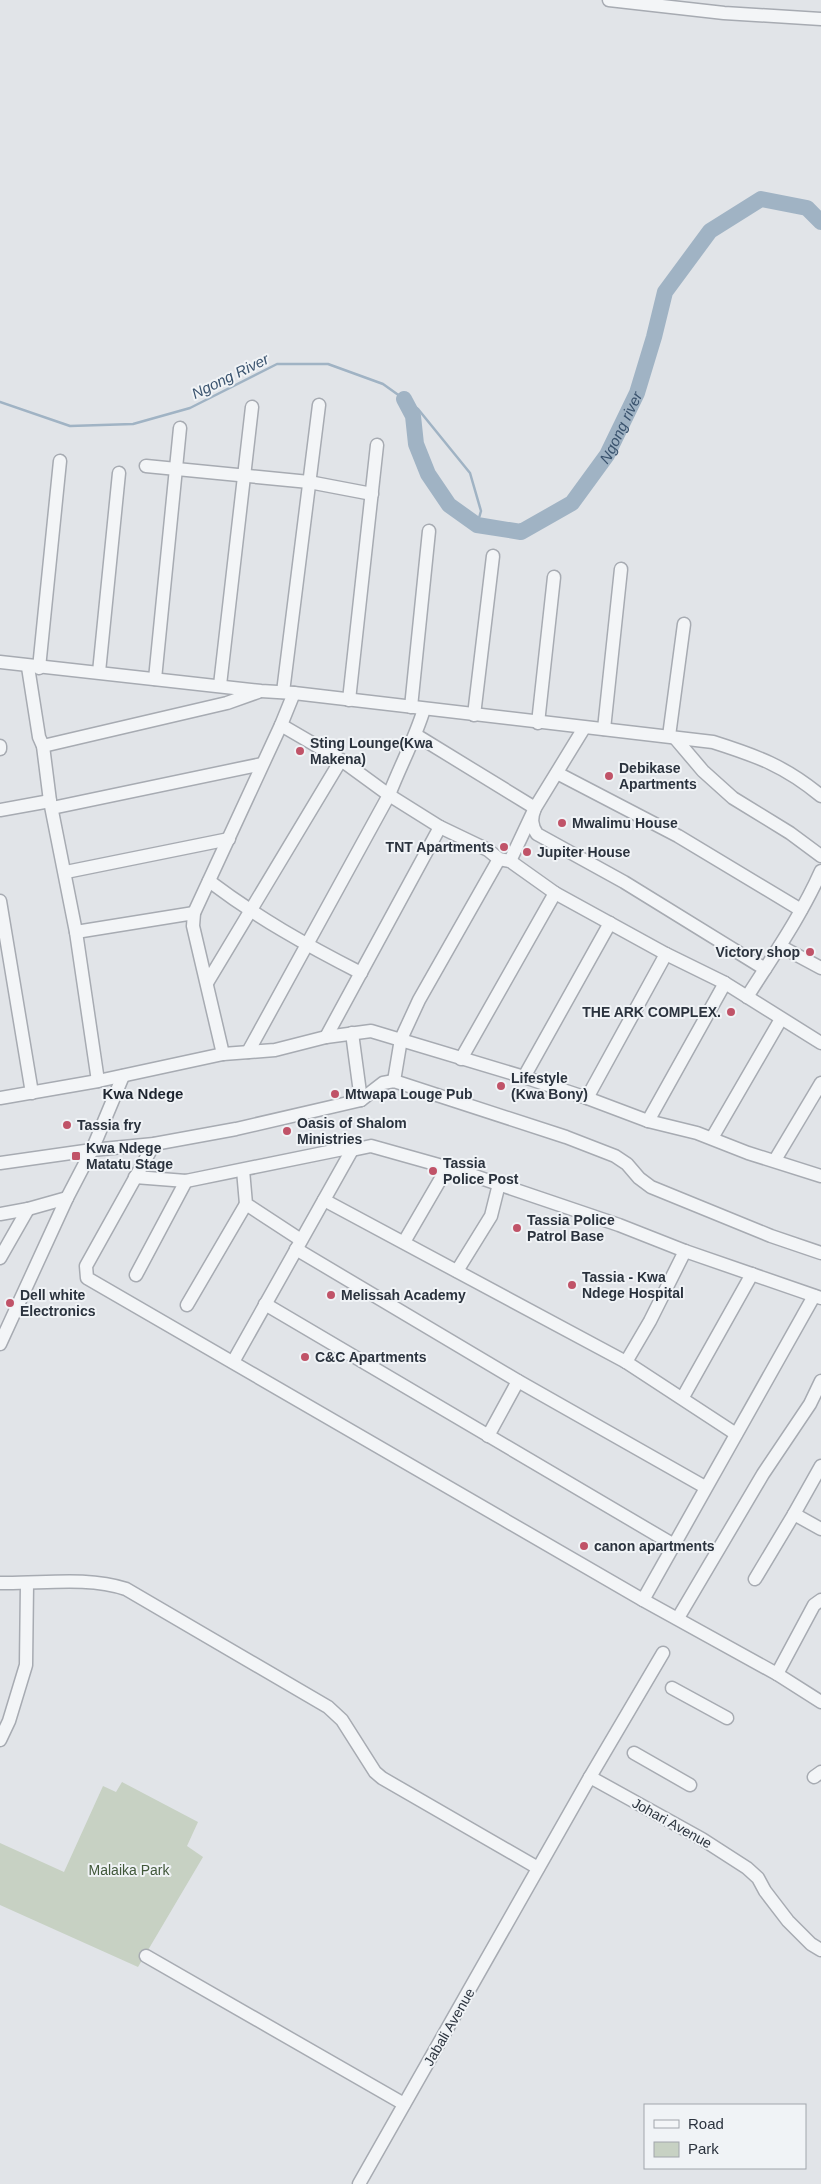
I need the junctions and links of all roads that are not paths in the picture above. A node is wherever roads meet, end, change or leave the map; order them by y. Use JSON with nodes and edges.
{"nodes":[{"id":1,"x":609,"y":0,"type":"edge"},
{"id":2,"x":821,"y":19,"type":"edge"},
{"id":3,"x":319,"y":405,"type":"dead end"},
{"id":4,"x":252,"y":407,"type":"dead end"},
{"id":5,"x":180,"y":428,"type":"dead end"},
{"id":6,"x":377,"y":445,"type":"dead end"},
{"id":7,"x":60,"y":462,"type":"dead end"},
{"id":8,"x":146,"y":466,"type":"dead end"},
{"id":9,"x":176,"y":468,"type":"junction"},
{"id":10,"x":119,"y":473,"type":"dead end"},
{"id":11,"x":244,"y":475,"type":"junction"},
{"id":12,"x":309,"y":482,"type":"junction"},
{"id":13,"x":372,"y":494,"type":"junction"},
{"id":14,"x":429,"y":531,"type":"dead end"},
{"id":15,"x":493,"y":556,"type":"dead end"},
{"id":16,"x":621,"y":569,"type":"dead end"},
{"id":17,"x":554,"y":577,"type":"dead end"},
{"id":18,"x":684,"y":624,"type":"dead end"},
{"id":19,"x":0,"y":662,"type":"edge"},
{"id":20,"x":33,"y":667,"type":"junction"},
{"id":21,"x":99,"y":672,"type":"junction"},
{"id":22,"x":155,"y":678,"type":"junction"},
{"id":23,"x":220,"y":686,"type":"junction"},
{"id":24,"x":261,"y":691,"type":"junction"},
{"id":25,"x":289,"y":693,"type":"junction"},
{"id":26,"x":349,"y":700,"type":"junction"},
{"id":27,"x":411,"y":707,"type":"junction"},
{"id":28,"x":424,"y":709,"type":"junction"},
{"id":29,"x":474,"y":715,"type":"junction"},
{"id":30,"x":538,"y":723,"type":"junction"},
{"id":31,"x":281,"y":725,"type":"junction"},
{"id":32,"x":584,"y":728,"type":"junction"},
{"id":33,"x":604,"y":729,"type":"junction"},
{"id":34,"x":416,"y":735,"type":"junction"},
{"id":35,"x":672,"y":737,"type":"junction"},
{"id":36,"x":43,"y":746,"type":"junction"},
{"id":37,"x":342,"y":760,"type":"junction"},
{"id":38,"x":262,"y":764,"type":"junction"},
{"id":39,"x":557,"y":773,"type":"junction"},
{"id":40,"x":389,"y":795,"type":"junction"},
{"id":41,"x":821,"y":796,"type":"edge"},
{"id":42,"x":51,"y":805,"type":"junction"},
{"id":43,"x":535,"y":808,"type":"junction"},
{"id":44,"x":0,"y":810,"type":"edge"},
{"id":45,"x":440,"y":827,"type":"junction"},
{"id":46,"x":229,"y":839,"type":"junction"},
{"id":47,"x":821,"y":856,"type":"edge"},
{"id":48,"x":505,"y":861,"type":"junction"},
{"id":49,"x":821,"y":871,"type":"edge"},
{"id":50,"x":66,"y":872,"type":"junction"},
{"id":51,"x":209,"y":881,"type":"junction"},
{"id":52,"x":555,"y":893,"type":"junction"},
{"id":53,"x":816,"y":895,"type":"edge"},
{"id":54,"x":0,"y":901,"type":"edge"},
{"id":55,"x":801,"y":910,"type":"junction"},
{"id":56,"x":249,"y":911,"type":"junction"},
{"id":57,"x":194,"y":914,"type":"junction"},
{"id":58,"x":610,"y":923,"type":"junction"},
{"id":59,"x":76,"y":932,"type":"junction"},
{"id":60,"x":306,"y":945,"type":"junction"},
{"id":61,"x":780,"y":946,"type":"junction"},
{"id":62,"x":666,"y":954,"type":"junction"},
{"id":63,"x":821,"y":968,"type":"edge"},
{"id":64,"x":765,"y":969,"type":"junction"},
{"id":65,"x":361,"y":973,"type":"junction"},
{"id":66,"x":725,"y":982,"type":"junction"},
{"id":67,"x":207,"y":983,"type":"junction"},
{"id":68,"x":747,"y":997,"type":"junction"},
{"id":69,"x":781,"y":1019,"type":"junction"},
{"id":70,"x":352,"y":1033,"type":"junction"},
{"id":71,"x":326,"y":1037,"type":"junction"},
{"id":72,"x":401,"y":1039,"type":"junction"},
{"id":73,"x":821,"y":1043,"type":"edge"},
{"id":74,"x":248,"y":1052,"type":"junction"},
{"id":75,"x":223,"y":1054,"type":"junction"},
{"id":76,"x":461,"y":1059,"type":"junction"},
{"id":77,"x":123,"y":1076,"type":"junction"},
{"id":78,"x":524,"y":1077,"type":"junction"},
{"id":79,"x":98,"y":1081,"type":"junction"},
{"id":80,"x":394,"y":1081,"type":"junction"},
{"id":81,"x":821,"y":1083,"type":"edge"},
{"id":82,"x":32,"y":1093,"type":"junction"},
{"id":83,"x":0,"y":1098,"type":"edge"},
{"id":84,"x":587,"y":1098,"type":"junction"},
{"id":85,"x":361,"y":1100,"type":"junction"},
{"id":86,"x":648,"y":1121,"type":"junction"},
{"id":87,"x":712,"y":1138,"type":"junction"},
{"id":88,"x":154,"y":1144,"type":"junction"},
{"id":89,"x":92,"y":1150,"type":"junction"},
{"id":90,"x":352,"y":1150,"type":"junction"},
{"id":91,"x":776,"y":1160,"type":"junction"},
{"id":92,"x":0,"y":1163,"type":"edge"},
{"id":93,"x":447,"y":1168,"type":"junction"},
{"id":94,"x":243,"y":1170,"type":"junction"},
{"id":95,"x":821,"y":1176,"type":"edge"},
{"id":96,"x":135,"y":1177,"type":"junction"},
{"id":97,"x":186,"y":1181,"type":"junction"},
{"id":98,"x":499,"y":1184,"type":"junction"},
{"id":99,"x":67,"y":1198,"type":"junction"},
{"id":100,"x":324,"y":1200,"type":"junction"},
{"id":101,"x":246,"y":1204,"type":"junction"},
{"id":102,"x":28,"y":1209,"type":"junction"},
{"id":103,"x":0,"y":1214,"type":"edge"},
{"id":104,"x":404,"y":1242,"type":"junction"},
{"id":105,"x":298,"y":1245,"type":"junction"},
{"id":106,"x":685,"y":1251,"type":"junction"},
{"id":107,"x":821,"y":1253,"type":"edge"},
{"id":108,"x":0,"y":1258,"type":"edge"},
{"id":109,"x":457,"y":1271,"type":"junction"},
{"id":110,"x":752,"y":1274,"type":"junction"},
{"id":111,"x":136,"y":1275,"type":"dead end"},
{"id":112,"x":818,"y":1297,"type":"edge"},
{"id":113,"x":265,"y":1304,"type":"junction"},
{"id":114,"x":187,"y":1305,"type":"dead end"},
{"id":115,"x":0,"y":1344,"type":"edge"},
{"id":116,"x":233,"y":1362,"type":"junction"},
{"id":117,"x":626,"y":1362,"type":"junction"},
{"id":118,"x":518,"y":1380,"type":"junction"},
{"id":119,"x":821,"y":1381,"type":"edge"},
{"id":120,"x":682,"y":1397,"type":"junction"},
{"id":121,"x":736,"y":1434,"type":"junction"},
{"id":122,"x":488,"y":1436,"type":"junction"},
{"id":123,"x":821,"y":1466,"type":"edge"},
{"id":124,"x":705,"y":1487,"type":"junction"},
{"id":125,"x":794,"y":1514,"type":"junction"},
{"id":126,"x":821,"y":1529,"type":"edge"},
{"id":127,"x":674,"y":1546,"type":"junction"},
{"id":128,"x":755,"y":1579,"type":"dead end"},
{"id":129,"x":0,"y":1583,"type":"edge"},
{"id":130,"x":26,"y":1584,"type":"junction"},
{"id":131,"x":643,"y":1600,"type":"junction"},
{"id":132,"x":821,"y":1600,"type":"edge"},
{"id":133,"x":678,"y":1618,"type":"junction"},
{"id":134,"x":663,"y":1653,"type":"dead end"},
{"id":135,"x":777,"y":1674,"type":"junction"},
{"id":136,"x":672,"y":1688,"type":"dead end"},
{"id":137,"x":821,"y":1702,"type":"edge"},
{"id":138,"x":727,"y":1718,"type":"dead end"},
{"id":139,"x":0,"y":1740,"type":"edge"},
{"id":140,"x":634,"y":1752,"type":"dead end"},
{"id":141,"x":590,"y":1777,"type":"junction"},
{"id":142,"x":690,"y":1784,"type":"dead end"},
{"id":143,"x":538,"y":1868,"type":"junction"},
{"id":144,"x":821,"y":1950,"type":"edge"},
{"id":145,"x":146,"y":1956,"type":"dead end"},
{"id":146,"x":404,"y":2104,"type":"junction"},
{"id":147,"x":359,"y":2184,"type":"edge"}],
"edges":[{"from":1,"to":2,"type":"street"},
{"from":3,"to":12,"type":"street"},
{"from":4,"to":11,"type":"street"},
{"from":5,"to":9,"type":"street"},
{"from":6,"to":13,"type":"street"},
{"from":7,"to":20,"type":"street"},
{"from":8,"to":9,"type":"street"},
{"from":9,"to":11,"type":"street"},
{"from":9,"to":22,"type":"street"},
{"from":10,"to":21,"type":"street"},
{"from":11,"to":12,"type":"street"},
{"from":11,"to":23,"type":"street"},
{"from":12,"to":13,"type":"street"},
{"from":12,"to":25,"type":"street"},
{"from":13,"to":26,"type":"street"},
{"from":14,"to":27,"type":"street"},
{"from":15,"to":29,"type":"street"},
{"from":16,"to":33,"type":"street"},
{"from":17,"to":30,"type":"street"},
{"from":18,"to":35,"type":"street"},
{"from":19,"to":20,"type":"street"},
{"from":20,"to":21,"type":"street"},
{"from":20,"to":36,"type":"street"},
{"from":21,"to":22,"type":"street"},
{"from":22,"to":23,"type":"street"},
{"from":23,"to":24,"type":"street"},
{"from":24,"to":25,"type":"street"},
{"from":24,"to":36,"type":"street"},
{"from":25,"to":26,"type":"street"},
{"from":25,"to":31,"type":"street"},
{"from":26,"to":27,"type":"street"},
{"from":27,"to":28,"type":"street"},
{"from":28,"to":29,"type":"street"},
{"from":28,"to":34,"type":"street"},
{"from":29,"to":30,"type":"street"},
{"from":30,"to":32,"type":"street"},
{"from":31,"to":37,"type":"street"},
{"from":31,"to":38,"type":"street"},
{"from":32,"to":33,"type":"street"},
{"from":32,"to":39,"type":"street"},
{"from":33,"to":35,"type":"street"},
{"from":34,"to":40,"type":"street"},
{"from":34,"to":43,"type":"street"},
{"from":35,"to":41,"type":"street"},
{"from":35,"to":47,"type":"street"},
{"from":36,"to":42,"type":"street"},
{"from":37,"to":40,"type":"street"},
{"from":37,"to":56,"type":"street"},
{"from":38,"to":42,"type":"street"},
{"from":38,"to":46,"type":"street"},
{"from":39,"to":43,"type":"street"},
{"from":39,"to":55,"type":"street"},
{"from":40,"to":45,"type":"street"},
{"from":40,"to":60,"type":"street"},
{"from":42,"to":44,"type":"street"},
{"from":42,"to":50,"type":"street"},
{"from":43,"to":48,"type":"street"},
{"from":43,"to":64,"type":"street"},
{"from":45,"to":48,"type":"street"},
{"from":45,"to":65,"type":"street"},
{"from":46,"to":50,"type":"street"},
{"from":46,"to":51,"type":"street"},
{"from":48,"to":52,"type":"street"},
{"from":48,"to":72,"type":"street"},
{"from":49,"to":53,"type":"street"},
{"from":50,"to":59,"type":"street"},
{"from":51,"to":56,"type":"street"},
{"from":51,"to":57,"type":"street"},
{"from":52,"to":58,"type":"street"},
{"from":52,"to":76,"type":"street"},
{"from":53,"to":55,"type":"street"},
{"from":54,"to":82,"type":"street"},
{"from":55,"to":61,"type":"street"},
{"from":56,"to":60,"type":"street"},
{"from":56,"to":67,"type":"street"},
{"from":57,"to":59,"type":"street"},
{"from":57,"to":67,"type":"street"},
{"from":58,"to":62,"type":"street"},
{"from":58,"to":78,"type":"street"},
{"from":59,"to":79,"type":"street"},
{"from":60,"to":65,"type":"street"},
{"from":60,"to":74,"type":"street"},
{"from":61,"to":63,"type":"street"},
{"from":61,"to":64,"type":"street"},
{"from":62,"to":66,"type":"street"},
{"from":62,"to":84,"type":"street"},
{"from":64,"to":68,"type":"street"},
{"from":65,"to":71,"type":"street"},
{"from":66,"to":68,"type":"street"},
{"from":66,"to":86,"type":"street"},
{"from":67,"to":75,"type":"street"},
{"from":68,"to":69,"type":"street"},
{"from":69,"to":73,"type":"street"},
{"from":69,"to":87,"type":"street"},
{"from":70,"to":71,"type":"street"},
{"from":70,"to":72,"type":"street"},
{"from":70,"to":85,"type":"street"},
{"from":71,"to":74,"type":"street"},
{"from":72,"to":76,"type":"street"},
{"from":72,"to":80,"type":"street"},
{"from":74,"to":75,"type":"street"},
{"from":75,"to":77,"type":"street"},
{"from":76,"to":78,"type":"street"},
{"from":77,"to":79,"type":"street"},
{"from":77,"to":89,"type":"street"},
{"from":78,"to":84,"type":"street"},
{"from":79,"to":82,"type":"street"},
{"from":80,"to":85,"type":"street"},
{"from":80,"to":107,"type":"street"},
{"from":81,"to":91,"type":"street"},
{"from":82,"to":83,"type":"street"},
{"from":84,"to":86,"type":"street"},
{"from":85,"to":88,"type":"street"},
{"from":86,"to":87,"type":"street"},
{"from":87,"to":91,"type":"street"},
{"from":88,"to":89,"type":"street"},
{"from":88,"to":96,"type":"street"},
{"from":89,"to":92,"type":"street"},
{"from":89,"to":99,"type":"street"},
{"from":90,"to":93,"type":"street"},
{"from":90,"to":94,"type":"street"},
{"from":90,"to":100,"type":"street"},
{"from":91,"to":95,"type":"street"},
{"from":93,"to":98,"type":"street"},
{"from":93,"to":104,"type":"street"},
{"from":94,"to":97,"type":"street"},
{"from":94,"to":101,"type":"street"},
{"from":96,"to":97,"type":"street"},
{"from":96,"to":116,"type":"street"},
{"from":97,"to":111,"type":"street"},
{"from":98,"to":106,"type":"street"},
{"from":98,"to":109,"type":"street"},
{"from":99,"to":102,"type":"street"},
{"from":99,"to":115,"type":"street"},
{"from":100,"to":104,"type":"street"},
{"from":100,"to":105,"type":"street"},
{"from":101,"to":105,"type":"street"},
{"from":101,"to":114,"type":"street"},
{"from":102,"to":103,"type":"street"},
{"from":102,"to":108,"type":"street"},
{"from":104,"to":109,"type":"street"},
{"from":105,"to":113,"type":"street"},
{"from":105,"to":118,"type":"street"},
{"from":106,"to":110,"type":"street"},
{"from":106,"to":117,"type":"street"},
{"from":109,"to":117,"type":"street"},
{"from":110,"to":112,"type":"street"},
{"from":110,"to":120,"type":"street"},
{"from":112,"to":121,"type":"street"},
{"from":113,"to":116,"type":"street"},
{"from":113,"to":122,"type":"street"},
{"from":116,"to":131,"type":"street"},
{"from":117,"to":120,"type":"street"},
{"from":118,"to":122,"type":"street"},
{"from":118,"to":124,"type":"street"},
{"from":119,"to":133,"type":"street"},
{"from":120,"to":121,"type":"street"},
{"from":121,"to":124,"type":"street"},
{"from":122,"to":127,"type":"street"},
{"from":123,"to":125,"type":"street"},
{"from":124,"to":127,"type":"street"},
{"from":125,"to":126,"type":"street"},
{"from":125,"to":128,"type":"street"},
{"from":127,"to":131,"type":"street"},
{"from":129,"to":130,"type":"street"},
{"from":130,"to":139,"type":"street"},
{"from":130,"to":143,"type":"street"},
{"from":131,"to":133,"type":"street"},
{"from":132,"to":135,"type":"street"},
{"from":133,"to":135,"type":"street"},
{"from":134,"to":141,"type":"street"},
{"from":135,"to":137,"type":"street"},
{"from":136,"to":138,"type":"street"},
{"from":140,"to":142,"type":"street"},
{"from":141,"to":143,"type":"street"},
{"from":141,"to":144,"type":"street","name":"Johari Avenue"},
{"from":143,"to":146,"type":"street","name":"Jabali Avenue"},
{"from":145,"to":146,"type":"street"},
{"from":146,"to":147,"type":"street","name":"Jabali Avenue"}]}
